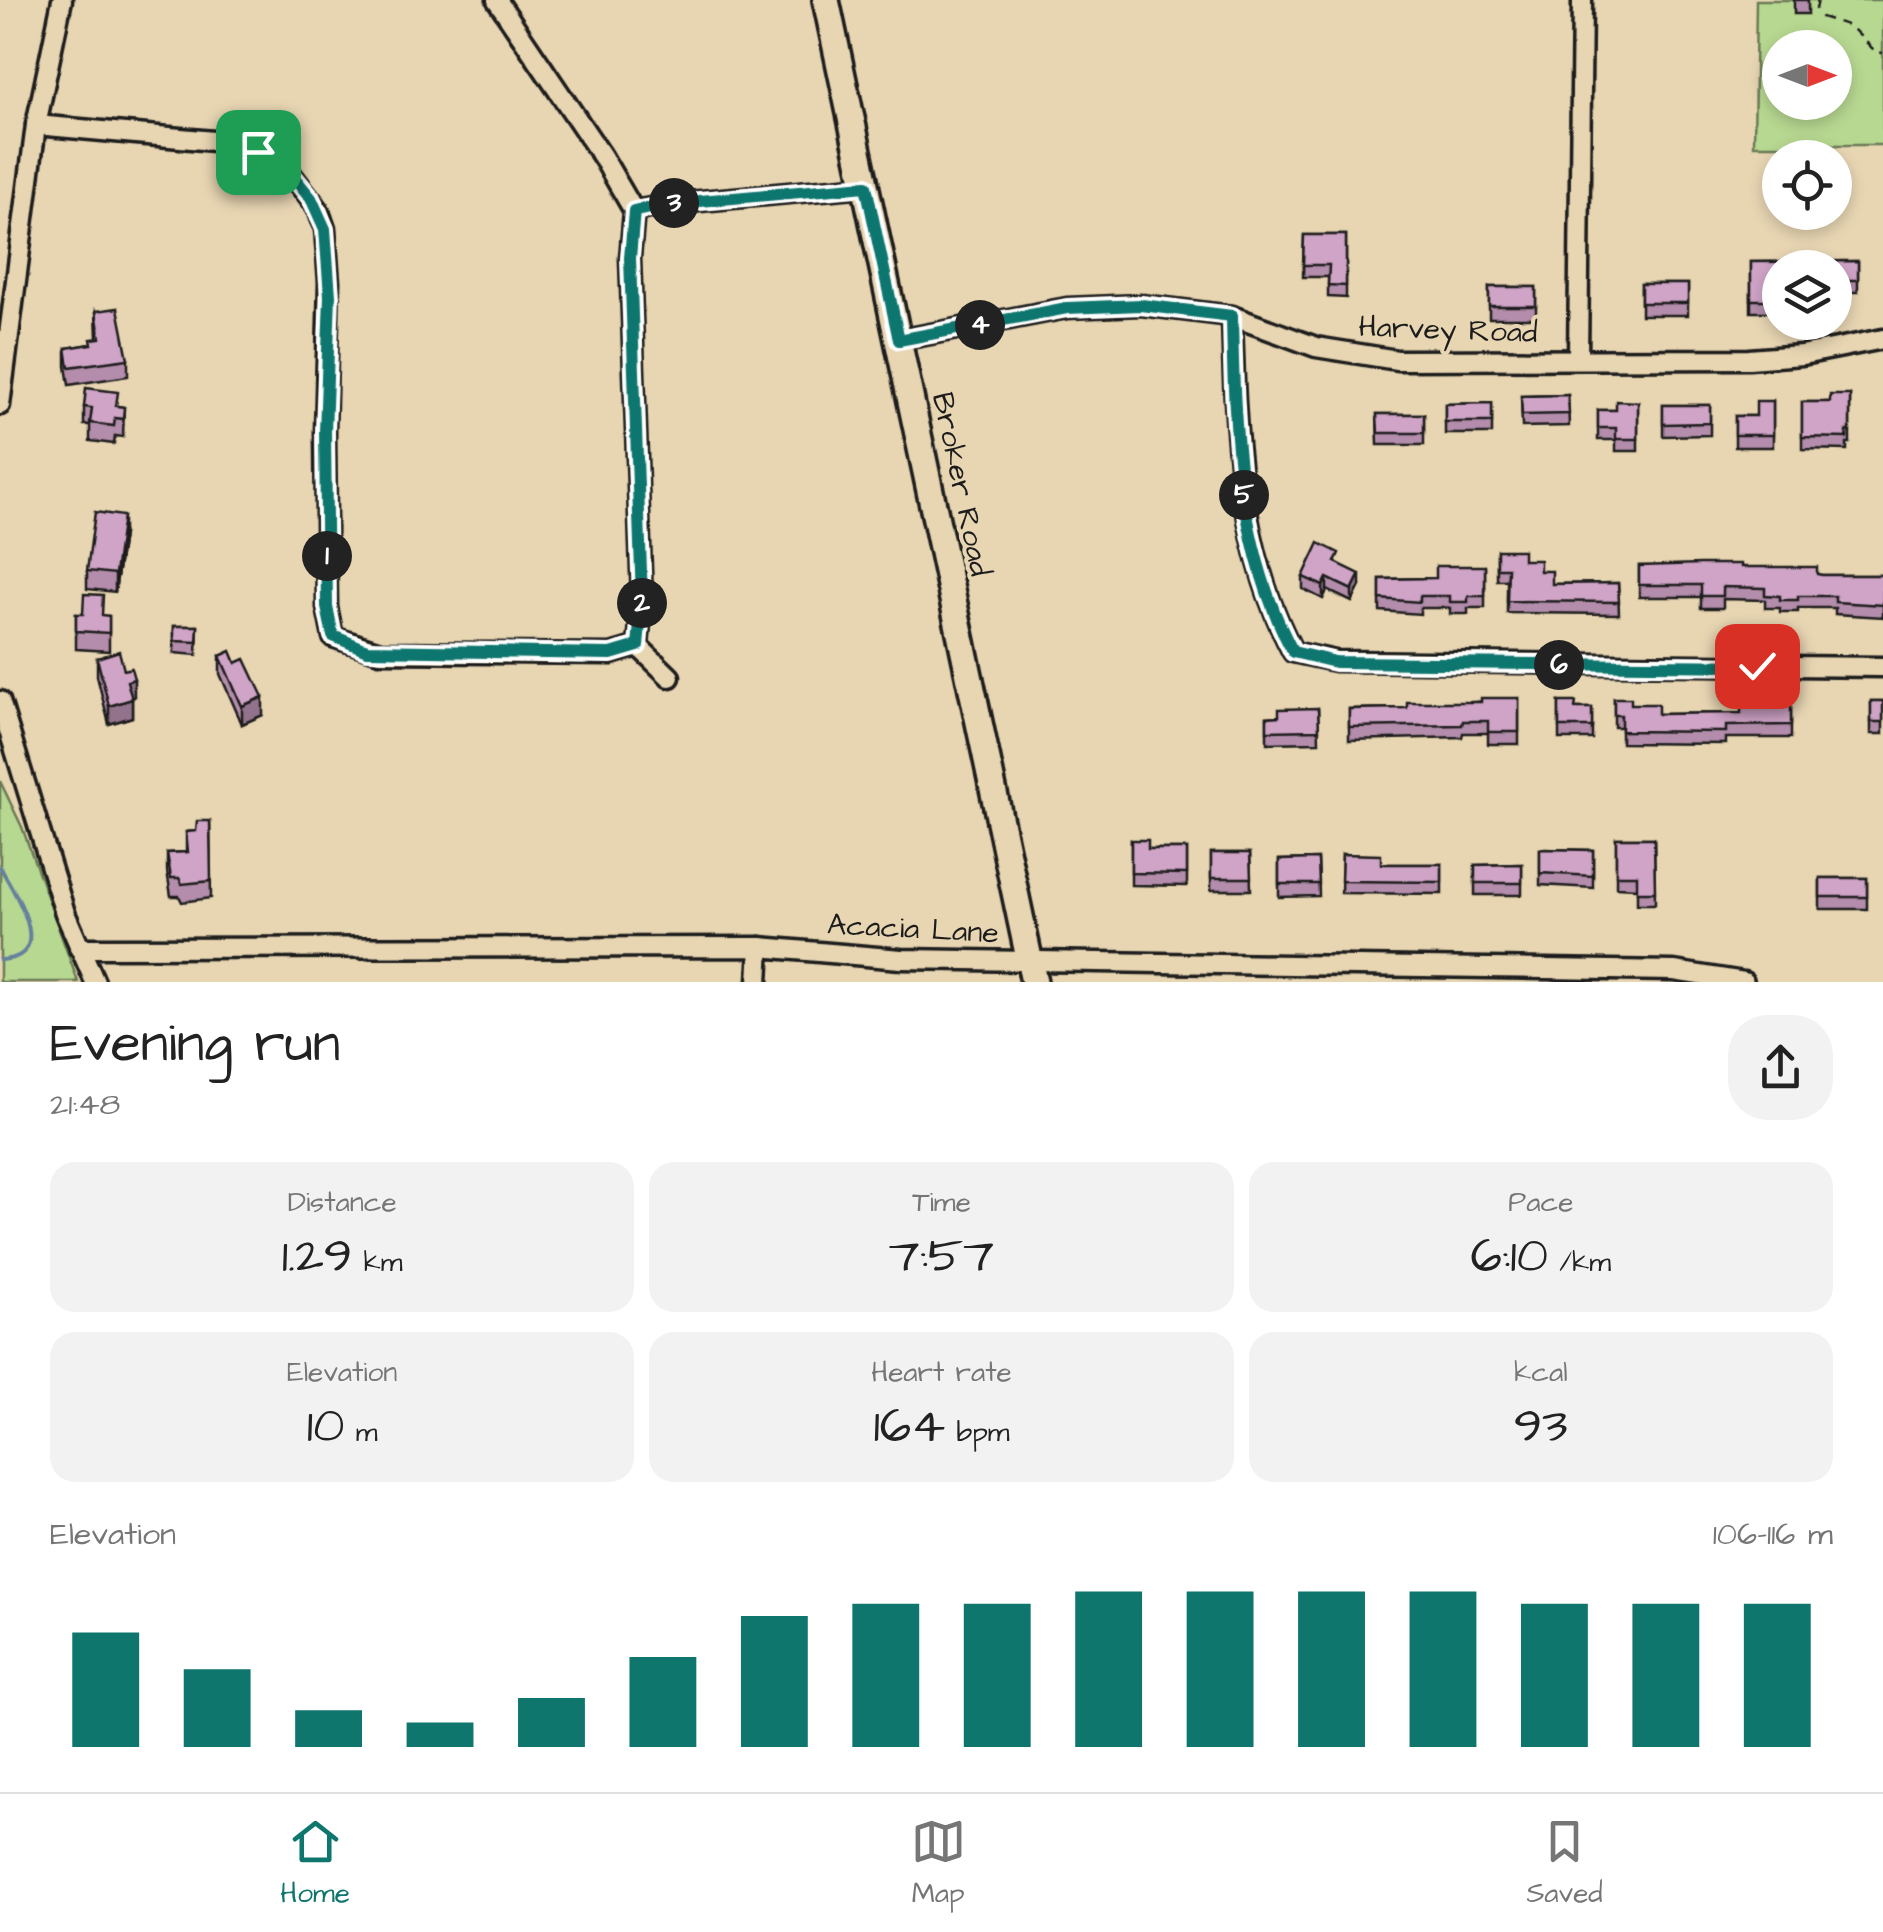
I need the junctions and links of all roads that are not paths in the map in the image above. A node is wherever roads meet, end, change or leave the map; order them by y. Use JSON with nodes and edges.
{"nodes":[{"id":1,"x":62,"y":0,"type":"edge"},
{"id":2,"x":497,"y":0,"type":"edge"},
{"id":3,"x":826,"y":0,"type":"edge"},
{"id":4,"x":1582,"y":0,"type":"edge"},
{"id":5,"x":36,"y":125,"type":"junction"},
{"id":6,"x":866,"y":186,"type":"junction"},
{"id":7,"x":634,"y":211,"type":"junction"},
{"id":8,"x":1232,"y":316,"type":"junction"},
{"id":9,"x":1883,"y":339,"type":"edge"},
{"id":10,"x":899,"y":340,"type":"junction"},
{"id":11,"x":1578,"y":359,"type":"junction"},
{"id":12,"x":0,"y":405,"type":"edge"},
{"id":13,"x":638,"y":646,"type":"junction"},
{"id":14,"x":1883,"y":666,"type":"edge"},
{"id":15,"x":670,"y":677,"type":"dead end"},
{"id":16,"x":0,"y":701,"type":"edge"},
{"id":17,"x":760,"y":947,"type":"junction"},
{"id":18,"x":79,"y":948,"type":"junction"},
{"id":19,"x":1032,"y":972,"type":"edge"},
{"id":20,"x":1450,"y":975,"type":"edge"},
{"id":21,"x":96,"y":982,"type":"edge"},
{"id":22,"x":758,"y":982,"type":"edge"},
{"id":23,"x":1744,"y":982,"type":"edge"}],
"edges":[{"from":1,"to":5,"type":"street"},
{"from":2,"to":7,"type":"street"},
{"from":3,"to":6,"type":"street","name":"Broker Road"},
{"from":4,"to":11,"type":"street"},
{"from":5,"to":12,"type":"street"},
{"from":5,"to":13,"type":"street"},
{"from":6,"to":7,"type":"street"},
{"from":6,"to":10,"type":"street","name":"Broker Road"},
{"from":7,"to":13,"type":"street"},
{"from":8,"to":10,"type":"street","name":"Harvey Road"},
{"from":8,"to":11,"type":"street","name":"Harvey Road"},
{"from":8,"to":14,"type":"street"},
{"from":9,"to":11,"type":"street","name":"Harvey Road"},
{"from":10,"to":19,"type":"street","name":"Broker Road"},
{"from":13,"to":15,"type":"street"},
{"from":16,"to":18,"type":"street"},
{"from":17,"to":18,"type":"street","name":"Acacia Lane"},
{"from":17,"to":19,"type":"street","name":"Acacia Lane"},
{"from":17,"to":22,"type":"street"},
{"from":18,"to":21,"type":"street"},
{"from":19,"to":20,"type":"street","name":"Acacia Lane"},
{"from":20,"to":23,"type":"street","name":"Acacia Lane"}]}
